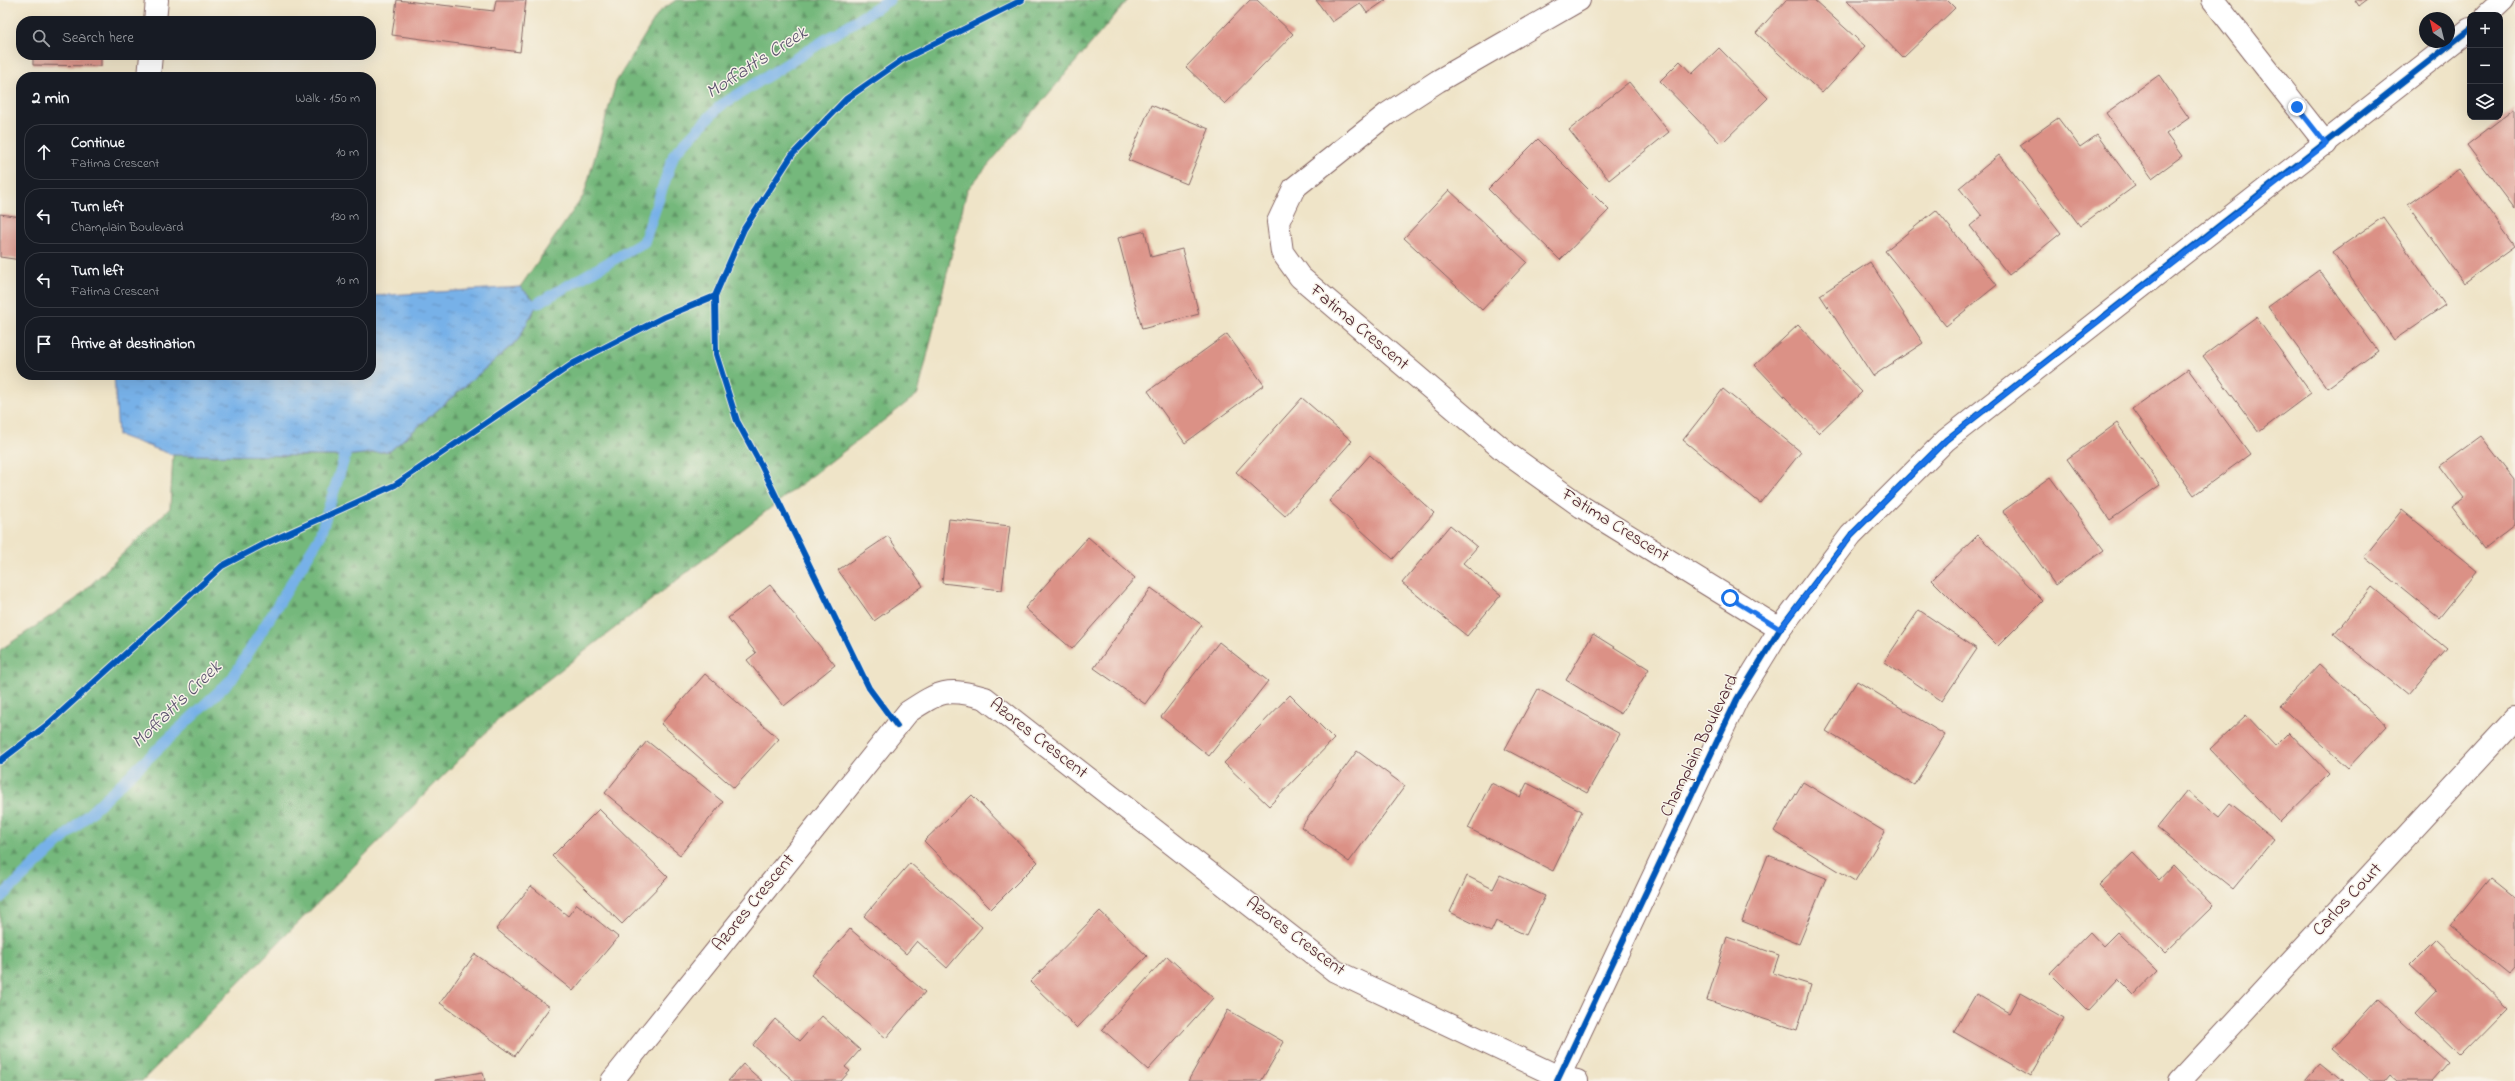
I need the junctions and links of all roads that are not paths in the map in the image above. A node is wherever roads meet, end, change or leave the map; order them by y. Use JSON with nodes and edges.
{"nodes":[{"id":1,"x":157,"y":0,"type":"edge"},
{"id":2,"x":1579,"y":0,"type":"edge"},
{"id":3,"x":2213,"y":0,"type":"edge"},
{"id":4,"x":2503,"y":0,"type":"edge"},
{"id":5,"x":2490,"y":12,"type":"edge"},
{"id":6,"x":155,"y":16,"type":"edge"},
{"id":7,"x":2467,"y":31,"type":"edge"},
{"id":8,"x":151,"y":60,"type":"edge"},
{"id":9,"x":149,"y":72,"type":"edge"},
{"id":10,"x":2326,"y":144,"type":"junction"},
{"id":11,"x":1780,"y":629,"type":"junction"},
{"id":12,"x":2515,"y":719,"type":"edge"},
{"id":13,"x":1564,"y":1080,"type":"edge"},
{"id":14,"x":612,"y":1081,"type":"edge"},
{"id":15,"x":2180,"y":1081,"type":"edge"}],
"edges":[{"from":1,"to":6,"type":"street"},
{"from":2,"to":11,"type":"street","name":"Fatima Crescent"},
{"from":3,"to":10,"type":"street"},
{"from":4,"to":5,"type":"street"},
{"from":7,"to":10,"type":"street","name":"Champlain Boulevard"},
{"from":8,"to":9,"type":"street"},
{"from":10,"to":11,"type":"street","name":"Champlain Boulevard"},
{"from":11,"to":13,"type":"street","name":"Champlain Boulevard"},
{"from":12,"to":15,"type":"street","name":"Carlos Court"},
{"from":13,"to":14,"type":"street","name":"Azores Crescent"}]}
